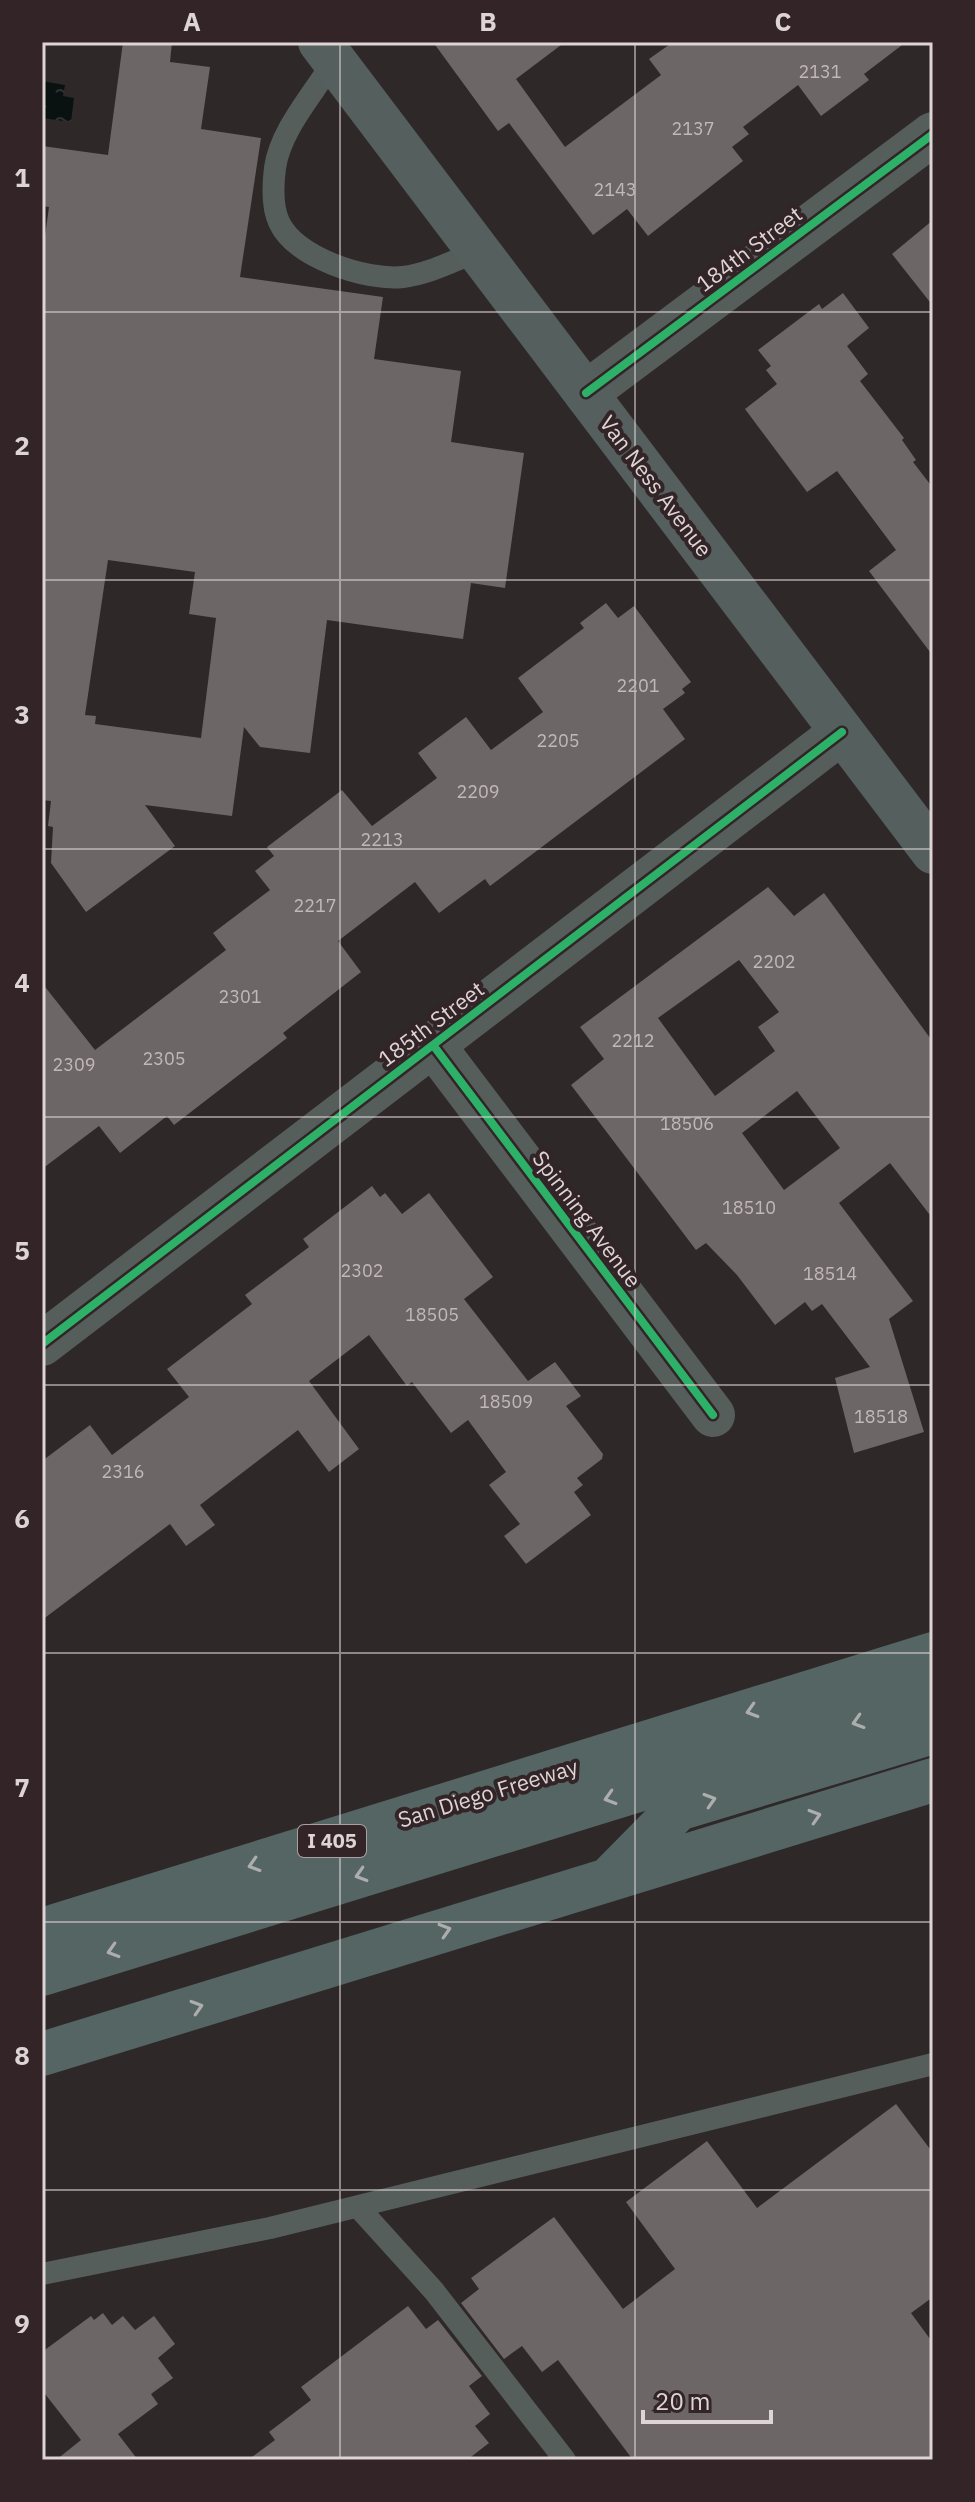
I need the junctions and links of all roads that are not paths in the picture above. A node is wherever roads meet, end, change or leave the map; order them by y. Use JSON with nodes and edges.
{"nodes":[{"id":1,"x":327,"y":51,"type":"edge"},
{"id":2,"x":933,"y":134,"type":"edge"},
{"id":3,"x":479,"y":251,"type":"junction"},
{"id":4,"x":586,"y":393,"type":"junction"},
{"id":5,"x":842,"y":732,"type":"junction"},
{"id":6,"x":933,"y":852,"type":"edge"},
{"id":7,"x":433,"y":1045,"type":"junction"},
{"id":8,"x":42,"y":1344,"type":"edge"},
{"id":9,"x":713,"y":1415,"type":"dead end"},
{"id":10,"x":933,"y":1654,"type":"edge"},
{"id":11,"x":933,"y":1699,"type":"edge"},
{"id":12,"x":933,"y":1732,"type":"edge"},
{"id":13,"x":933,"y":1780,"type":"edge"},
{"id":14,"x":607,"y":1880,"type":"junction"},
{"id":15,"x":42,"y":1930,"type":"edge"},
{"id":16,"x":42,"y":1974,"type":"edge"},
{"id":17,"x":42,"y":2054,"type":"edge"},
{"id":18,"x":933,"y":2064,"type":"edge"},
{"id":19,"x":358,"y":2207,"type":"junction"},
{"id":20,"x":42,"y":2274,"type":"edge"},
{"id":21,"x":565,"y":2460,"type":"edge"}],
"edges":[{"from":1,"to":3,"type":"main road","name":"Van Ness Avenue"},
{"from":1,"to":3,"type":"lane"},
{"from":2,"to":4,"type":"street","name":"184th Street"},
{"from":3,"to":4,"type":"main road","name":"Van Ness Avenue"},
{"from":4,"to":5,"type":"main road","name":"Van Ness Avenue"},
{"from":5,"to":6,"type":"main road","name":"Van Ness Avenue"},
{"from":5,"to":7,"type":"street","name":"185th Street"},
{"from":7,"to":8,"type":"street","name":"185th Street"},
{"from":7,"to":9,"type":"street","name":"Spinning Avenue"},
{"from":10,"to":15,"type":"highway","name":"San Diego Freeway","number":"I 405","one_way":true},
{"from":11,"to":16,"type":"highway","one_way":true},
{"from":14,"to":12,"type":"highway","one_way":true},
{"from":14,"to":13,"type":"highway","one_way":true},
{"from":17,"to":14,"type":"highway","one_way":true},
{"from":18,"to":19,"type":"lane"},
{"from":19,"to":20,"type":"lane"},
{"from":19,"to":21,"type":"lane"}]}
